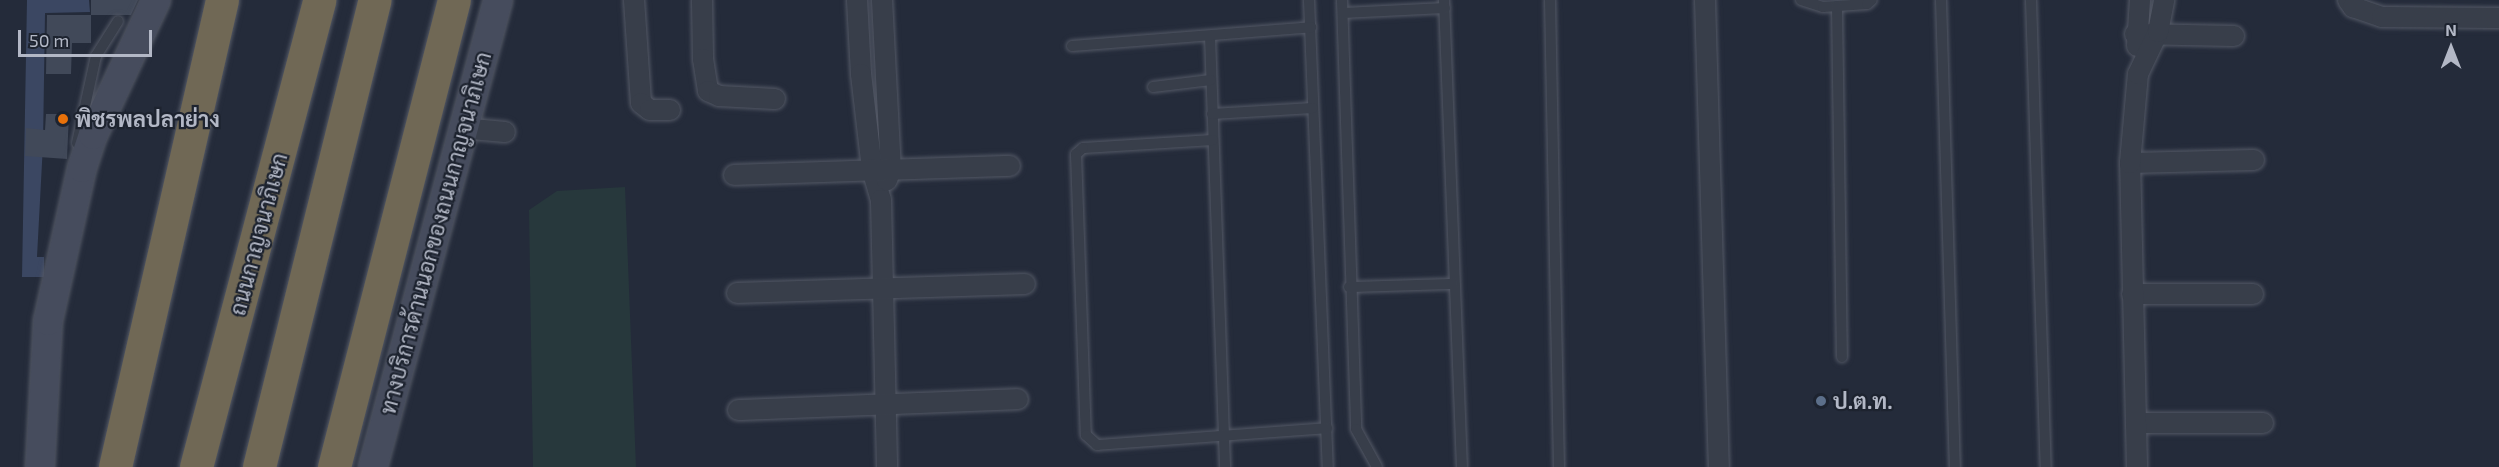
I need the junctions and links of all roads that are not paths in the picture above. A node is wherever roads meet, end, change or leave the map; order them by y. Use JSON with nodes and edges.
{"nodes":[{"id":1,"x":156,"y":0,"type":"edge"},
{"id":2,"x":222,"y":0,"type":"edge"},
{"id":3,"x":319,"y":0,"type":"edge"},
{"id":4,"x":375,"y":0,"type":"edge"},
{"id":5,"x":454,"y":0,"type":"edge"},
{"id":6,"x":498,"y":0,"type":"edge"},
{"id":7,"x":634,"y":0,"type":"edge"},
{"id":8,"x":702,"y":0,"type":"edge"},
{"id":9,"x":857,"y":0,"type":"edge"},
{"id":10,"x":882,"y":0,"type":"edge"},
{"id":11,"x":1309,"y":0,"type":"edge"},
{"id":12,"x":1342,"y":0,"type":"edge"},
{"id":13,"x":1550,"y":0,"type":"edge"},
{"id":14,"x":1705,"y":0,"type":"edge"},
{"id":15,"x":1801,"y":0,"type":"edge"},
{"id":16,"x":1872,"y":0,"type":"edge"},
{"id":17,"x":1941,"y":0,"type":"edge"},
{"id":18,"x":2031,"y":0,"type":"edge"},
{"id":19,"x":2140,"y":0,"type":"edge"},
{"id":20,"x":2164,"y":0,"type":"edge"},
{"id":21,"x":2348,"y":0,"type":"edge"},
{"id":22,"x":1444,"y":4,"type":"edge"},
{"id":23,"x":1837,"y":6,"type":"junction"},
{"id":24,"x":1343,"y":13,"type":"junction"},
{"id":25,"x":2499,"y":18,"type":"edge"},
{"id":26,"x":118,"y":21,"type":"dead end"},
{"id":27,"x":1311,"y":27,"type":"junction"},
{"id":28,"x":2157,"y":32,"type":"junction"},
{"id":29,"x":2135,"y":34,"type":"junction"},
{"id":30,"x":1210,"y":36,"type":"junction"},
{"id":31,"x":2234,"y":36,"type":"dead end"},
{"id":32,"x":1072,"y":46,"type":"dead end"},
{"id":33,"x":2140,"y":63,"type":"junction"},
{"id":34,"x":885,"y":72,"type":"junction"},
{"id":35,"x":861,"y":74,"type":"junction"},
{"id":36,"x":1211,"y":80,"type":"junction"},
{"id":37,"x":1154,"y":87,"type":"dead end"},
{"id":38,"x":775,"y":99,"type":"dead end"},
{"id":39,"x":1314,"y":108,"type":"junction"},
{"id":40,"x":669,"y":110,"type":"dead end"},
{"id":41,"x":1212,"y":114,"type":"junction"},
{"id":42,"x":461,"y":128,"type":"junction"},
{"id":43,"x":505,"y":132,"type":"dead end"},
{"id":44,"x":1213,"y":140,"type":"junction"},
{"id":45,"x":2253,"y":160,"type":"dead end"},
{"id":46,"x":2130,"y":163,"type":"junction"},
{"id":47,"x":1010,"y":166,"type":"dead end"},
{"id":48,"x":82,"y":168,"type":"junction"},
{"id":49,"x":881,"y":169,"type":"junction"},
{"id":50,"x":734,"y":175,"type":"dead end"},
{"id":51,"x":1025,"y":284,"type":"dead end"},
{"id":52,"x":1453,"y":284,"type":"junction"},
{"id":53,"x":1349,"y":287,"type":"junction"},
{"id":54,"x":881,"y":288,"type":"junction"},
{"id":55,"x":737,"y":292,"type":"dead end"},
{"id":56,"x":2132,"y":294,"type":"junction"},
{"id":57,"x":2253,"y":294,"type":"dead end"},
{"id":58,"x":1842,"y":357,"type":"dead end"},
{"id":59,"x":1018,"y":399,"type":"dead end"},
{"id":60,"x":885,"y":405,"type":"junction"},
{"id":61,"x":738,"y":410,"type":"dead end"},
{"id":62,"x":2137,"y":423,"type":"junction"},
{"id":63,"x":2263,"y":423,"type":"dead end"},
{"id":64,"x":1327,"y":428,"type":"junction"},
{"id":65,"x":1224,"y":438,"type":"junction"},
{"id":66,"x":40,"y":467,"type":"edge"},
{"id":67,"x":115,"y":467,"type":"edge"},
{"id":68,"x":196,"y":467,"type":"edge"},
{"id":69,"x":259,"y":467,"type":"edge"},
{"id":70,"x":334,"y":467,"type":"edge"},
{"id":71,"x":373,"y":467,"type":"edge"},
{"id":72,"x":887,"y":467,"type":"edge"},
{"id":73,"x":1225,"y":467,"type":"edge"},
{"id":74,"x":1328,"y":467,"type":"edge"},
{"id":75,"x":1377,"y":467,"type":"edge"},
{"id":76,"x":1462,"y":467,"type":"edge"},
{"id":77,"x":1559,"y":467,"type":"edge"},
{"id":78,"x":1719,"y":467,"type":"edge"},
{"id":79,"x":1955,"y":467,"type":"edge"},
{"id":80,"x":2046,"y":467,"type":"edge"},
{"id":81,"x":2137,"y":467,"type":"edge"}],
"edges":[{"from":1,"to":48,"type":"main road"},
{"from":2,"to":67,"type":"highway"},
{"from":3,"to":68,"type":"highway","name":"ถนนกาญจนาภิเษก"},
{"from":4,"to":69,"type":"highway"},
{"from":5,"to":70,"type":"highway"},
{"from":6,"to":42,"type":"main road","name":"ทางบริการด้านนอกของถนนกาญจนาภิเษก"},
{"from":7,"to":40,"type":"street"},
{"from":8,"to":38,"type":"street"},
{"from":9,"to":35,"type":"street"},
{"from":10,"to":34,"type":"street"},
{"from":11,"to":27,"type":"lane"},
{"from":12,"to":24,"type":"lane"},
{"from":13,"to":77,"type":"lane"},
{"from":14,"to":78,"type":"street"},
{"from":15,"to":23,"type":"lane"},
{"from":16,"to":23,"type":"lane"},
{"from":17,"to":79,"type":"lane"},
{"from":18,"to":80,"type":"lane"},
{"from":19,"to":29,"type":"street"},
{"from":20,"to":28,"type":"street"},
{"from":21,"to":25,"type":"street"},
{"from":22,"to":24,"type":"lane"},
{"from":22,"to":52,"type":"lane"},
{"from":23,"to":58,"type":"lane"},
{"from":24,"to":53,"type":"lane"},
{"from":26,"to":48,"type":"lane"},
{"from":27,"to":30,"type":"lane"},
{"from":27,"to":39,"type":"lane"},
{"from":28,"to":29,"type":"street"},
{"from":28,"to":31,"type":"street"},
{"from":28,"to":33,"type":"street"},
{"from":29,"to":33,"type":"street"},
{"from":30,"to":32,"type":"lane"},
{"from":30,"to":36,"type":"lane"},
{"from":33,"to":46,"type":"street"},
{"from":34,"to":35,"type":"street"},
{"from":34,"to":49,"type":"street"},
{"from":35,"to":49,"type":"street"},
{"from":36,"to":37,"type":"lane"},
{"from":36,"to":41,"type":"lane"},
{"from":39,"to":41,"type":"lane"},
{"from":39,"to":64,"type":"lane"},
{"from":41,"to":44,"type":"lane"},
{"from":42,"to":43,"type":"street"},
{"from":42,"to":71,"type":"main road","name":"ทางบริการด้านนอกของถนนกาญจนาภิเษก"},
{"from":44,"to":65,"type":"lane"},
{"from":44,"to":65,"type":"lane"},
{"from":45,"to":46,"type":"street"},
{"from":46,"to":56,"type":"street"},
{"from":47,"to":49,"type":"street"},
{"from":48,"to":66,"type":"main road"},
{"from":49,"to":50,"type":"street"},
{"from":49,"to":54,"type":"street"},
{"from":51,"to":54,"type":"street"},
{"from":52,"to":53,"type":"lane"},
{"from":52,"to":76,"type":"lane"},
{"from":53,"to":75,"type":"lane"},
{"from":54,"to":55,"type":"street"},
{"from":54,"to":60,"type":"street"},
{"from":56,"to":57,"type":"street"},
{"from":56,"to":62,"type":"street"},
{"from":59,"to":60,"type":"street"},
{"from":60,"to":61,"type":"street"},
{"from":60,"to":72,"type":"street"},
{"from":62,"to":63,"type":"street"},
{"from":62,"to":81,"type":"street"},
{"from":64,"to":65,"type":"lane"},
{"from":64,"to":74,"type":"lane"},
{"from":65,"to":73,"type":"lane"}]}
